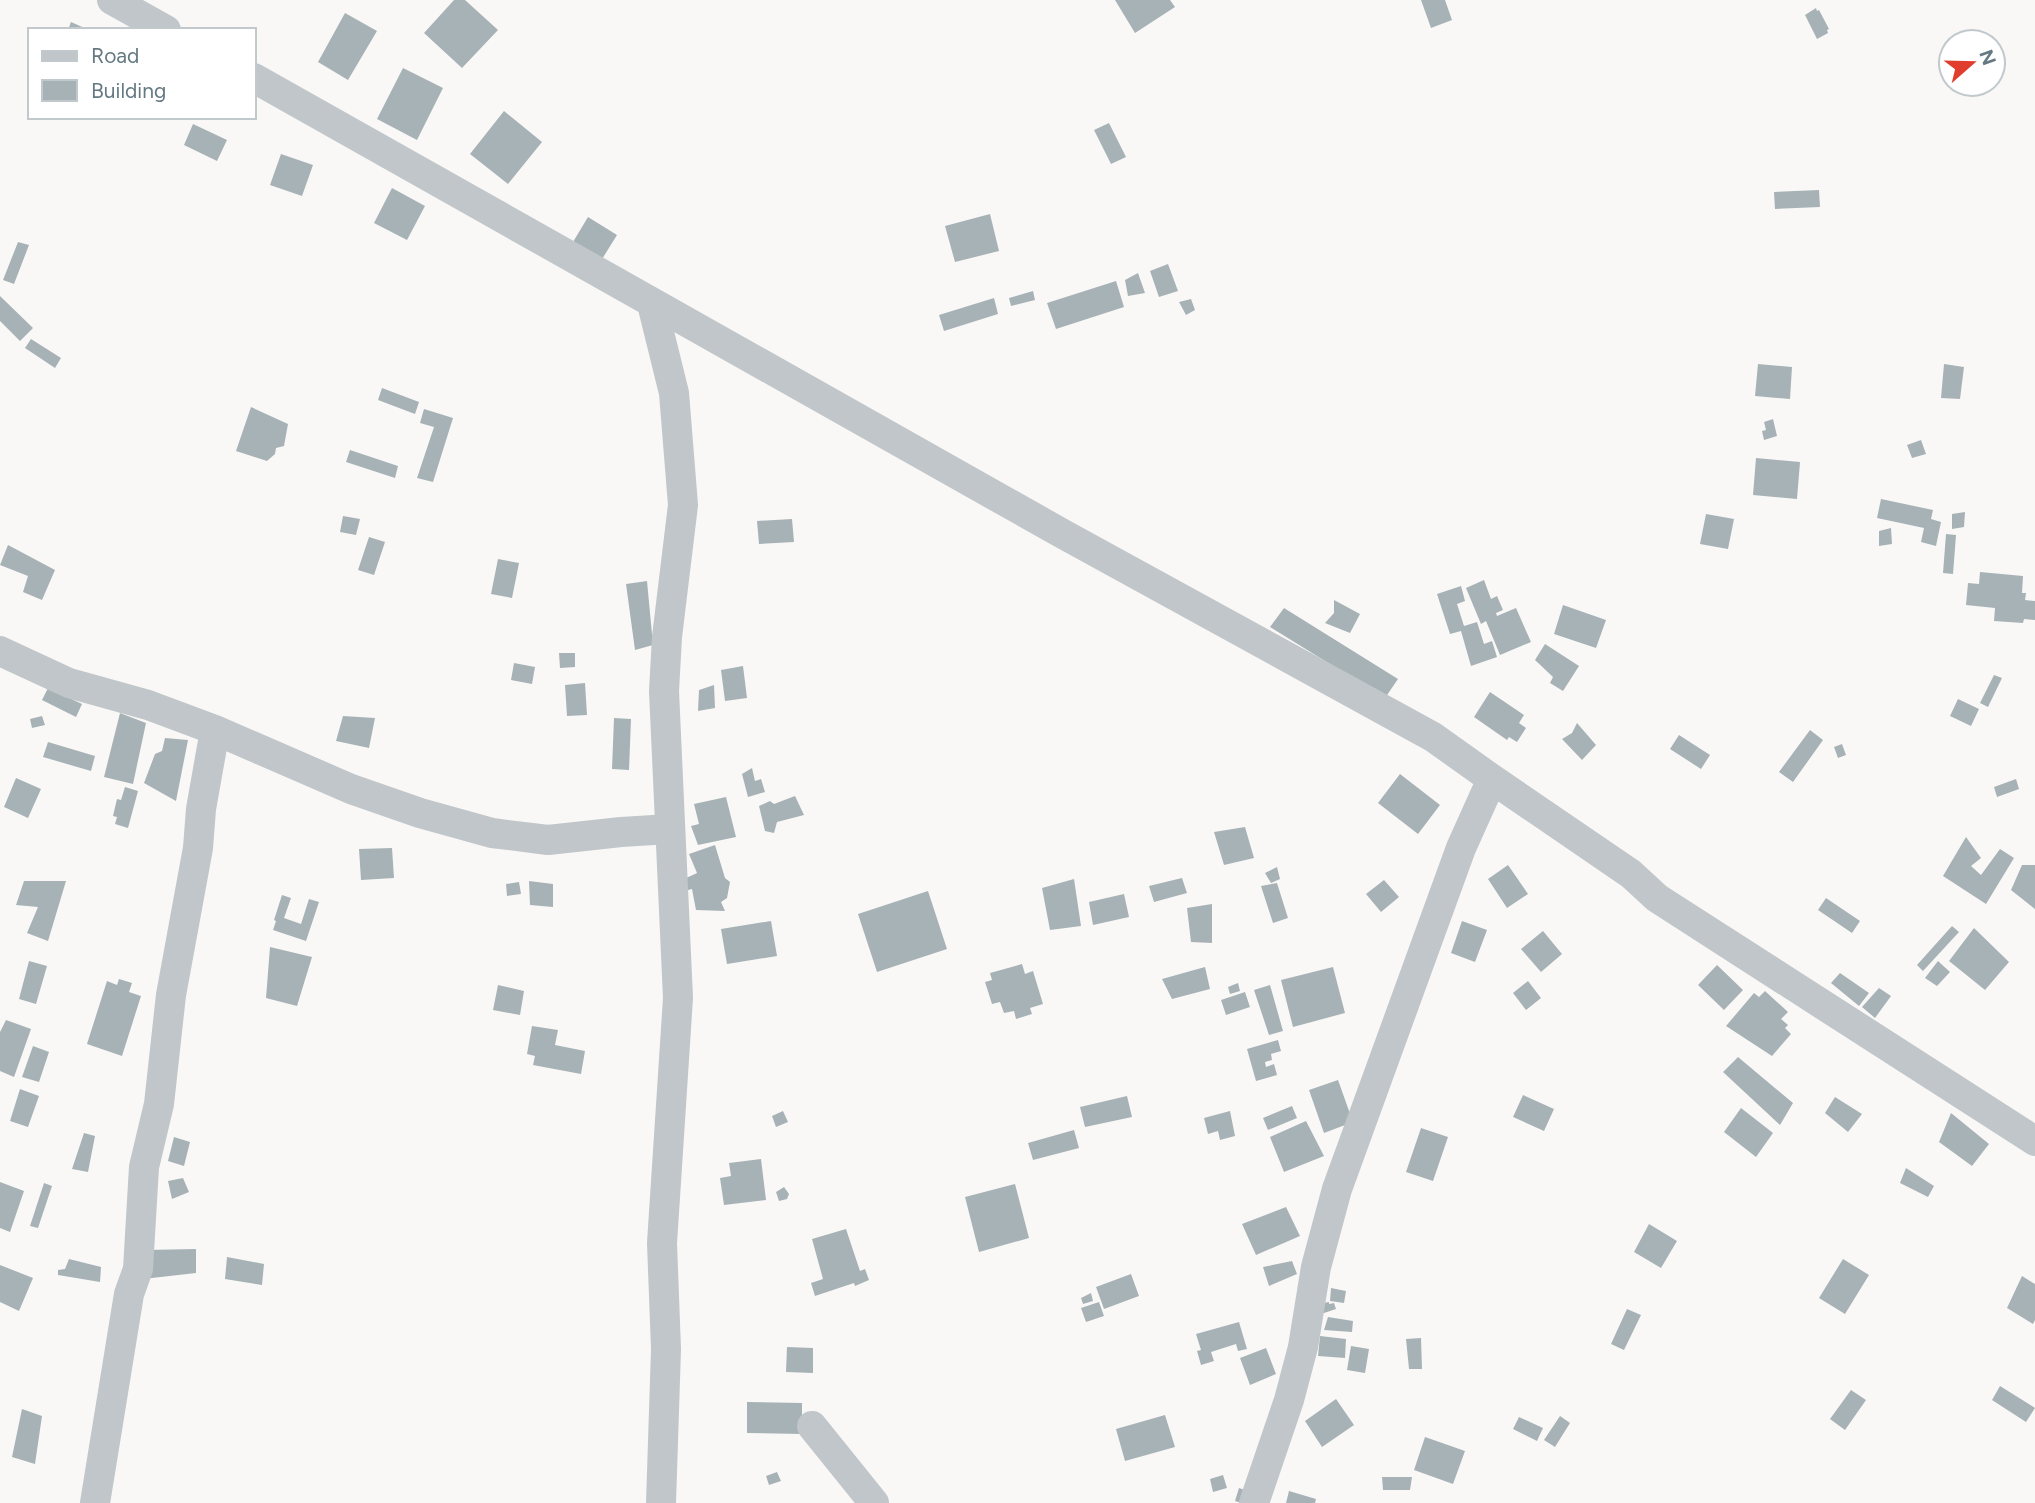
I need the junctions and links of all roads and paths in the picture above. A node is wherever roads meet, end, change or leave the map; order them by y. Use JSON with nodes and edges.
{"nodes":[{"id":1,"x":112,"y":0,"type":"edge"},
{"id":2,"x":162,"y":28,"type":"edge"},
{"id":3,"x":256,"y":79,"type":"edge"},
{"id":4,"x":652,"y":304,"type":"junction"},
{"id":5,"x":0,"y":651,"type":"edge"},
{"id":6,"x":215,"y":730,"type":"junction"},
{"id":7,"x":1492,"y":779,"type":"junction"},
{"id":8,"x":670,"y":829,"type":"junction"},
{"id":9,"x":2035,"y":1141,"type":"edge"},
{"id":10,"x":812,"y":1426,"type":"dead end"},
{"id":11,"x":95,"y":1503,"type":"edge"},
{"id":12,"x":661,"y":1503,"type":"edge"},
{"id":13,"x":874,"y":1503,"type":"edge"},
{"id":14,"x":1254,"y":1503,"type":"edge"}],
"edges":[{"from":1,"to":2,"type":"street"},
{"from":3,"to":4,"type":"street"},
{"from":4,"to":7,"type":"street"},
{"from":4,"to":8,"type":"street"},
{"from":5,"to":6,"type":"street"},
{"from":6,"to":8,"type":"street"},
{"from":6,"to":11,"type":"street"},
{"from":7,"to":9,"type":"street"},
{"from":7,"to":14,"type":"street"},
{"from":8,"to":12,"type":"street"},
{"from":10,"to":13,"type":"street"}]}
